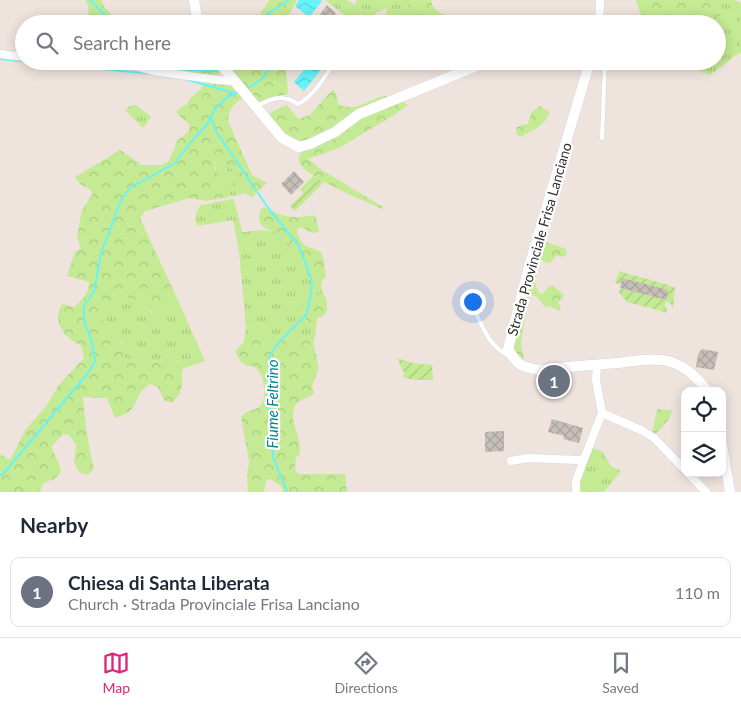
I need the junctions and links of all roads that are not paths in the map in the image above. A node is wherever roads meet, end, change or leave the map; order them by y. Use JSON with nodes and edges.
{"nodes":[{"id":1,"x":194,"y":0,"type":"edge"},
{"id":2,"x":600,"y":0,"type":"edge"},
{"id":3,"x":196,"y":15,"type":"edge"},
{"id":4,"x":600,"y":15,"type":"edge"},
{"id":5,"x":0,"y":54,"type":"edge"},
{"id":6,"x":15,"y":56,"type":"edge"},
{"id":7,"x":154,"y":70,"type":"edge"},
{"id":8,"x":225,"y":70,"type":"edge"},
{"id":9,"x":329,"y":70,"type":"edge"},
{"id":10,"x":466,"y":70,"type":"edge"},
{"id":11,"x":587,"y":70,"type":"edge"},
{"id":12,"x":605,"y":70,"type":"edge"},
{"id":13,"x":233,"y":81,"type":"junction"},
{"id":14,"x":256,"y":108,"type":"junction"},
{"id":15,"x":602,"y":138,"type":"dead end"},
{"id":16,"x":475,"y":311,"type":"dead end"},
{"id":17,"x":512,"y":356,"type":"junction"},
{"id":18,"x":597,"y":364,"type":"junction"},
{"id":19,"x":704,"y":387,"type":"edge"},
{"id":20,"x":602,"y":413,"type":"junction"},
{"id":21,"x":584,"y":459,"type":"junction"},
{"id":22,"x":511,"y":461,"type":"dead end"},
{"id":23,"x":681,"y":466,"type":"edge"},
{"id":24,"x":726,"y":468,"type":"edge"},
{"id":25,"x":692,"y":477,"type":"edge"},
{"id":26,"x":576,"y":492,"type":"edge"},
{"id":27,"x":706,"y":492,"type":"edge"},
{"id":28,"x":730,"y":492,"type":"edge"}],
"edges":[{"from":1,"to":3,"type":"street"},
{"from":2,"to":4,"type":"street"},
{"from":5,"to":6,"type":"street"},
{"from":7,"to":13,"type":"street"},
{"from":8,"to":13,"type":"street"},
{"from":9,"to":14,"type":"lane"},
{"from":10,"to":14,"type":"street"},
{"from":11,"to":17,"type":"street","name":"Strada Provinciale Frisa Lanciano"},
{"from":12,"to":15,"type":"lane"},
{"from":13,"to":14,"type":"street"},
{"from":16,"to":17,"type":"lane"},
{"from":17,"to":18,"type":"street","name":"Strada Provinciale Frisa Lanciano"},
{"from":18,"to":19,"type":"street","name":"Strada Provinciale Frisa Lanciano"},
{"from":18,"to":20,"type":"street"},
{"from":20,"to":21,"type":"street"},
{"from":20,"to":23,"type":"street"},
{"from":21,"to":22,"type":"street"},
{"from":21,"to":26,"type":"street"},
{"from":24,"to":28,"type":"street"},
{"from":25,"to":27,"type":"street"}]}
